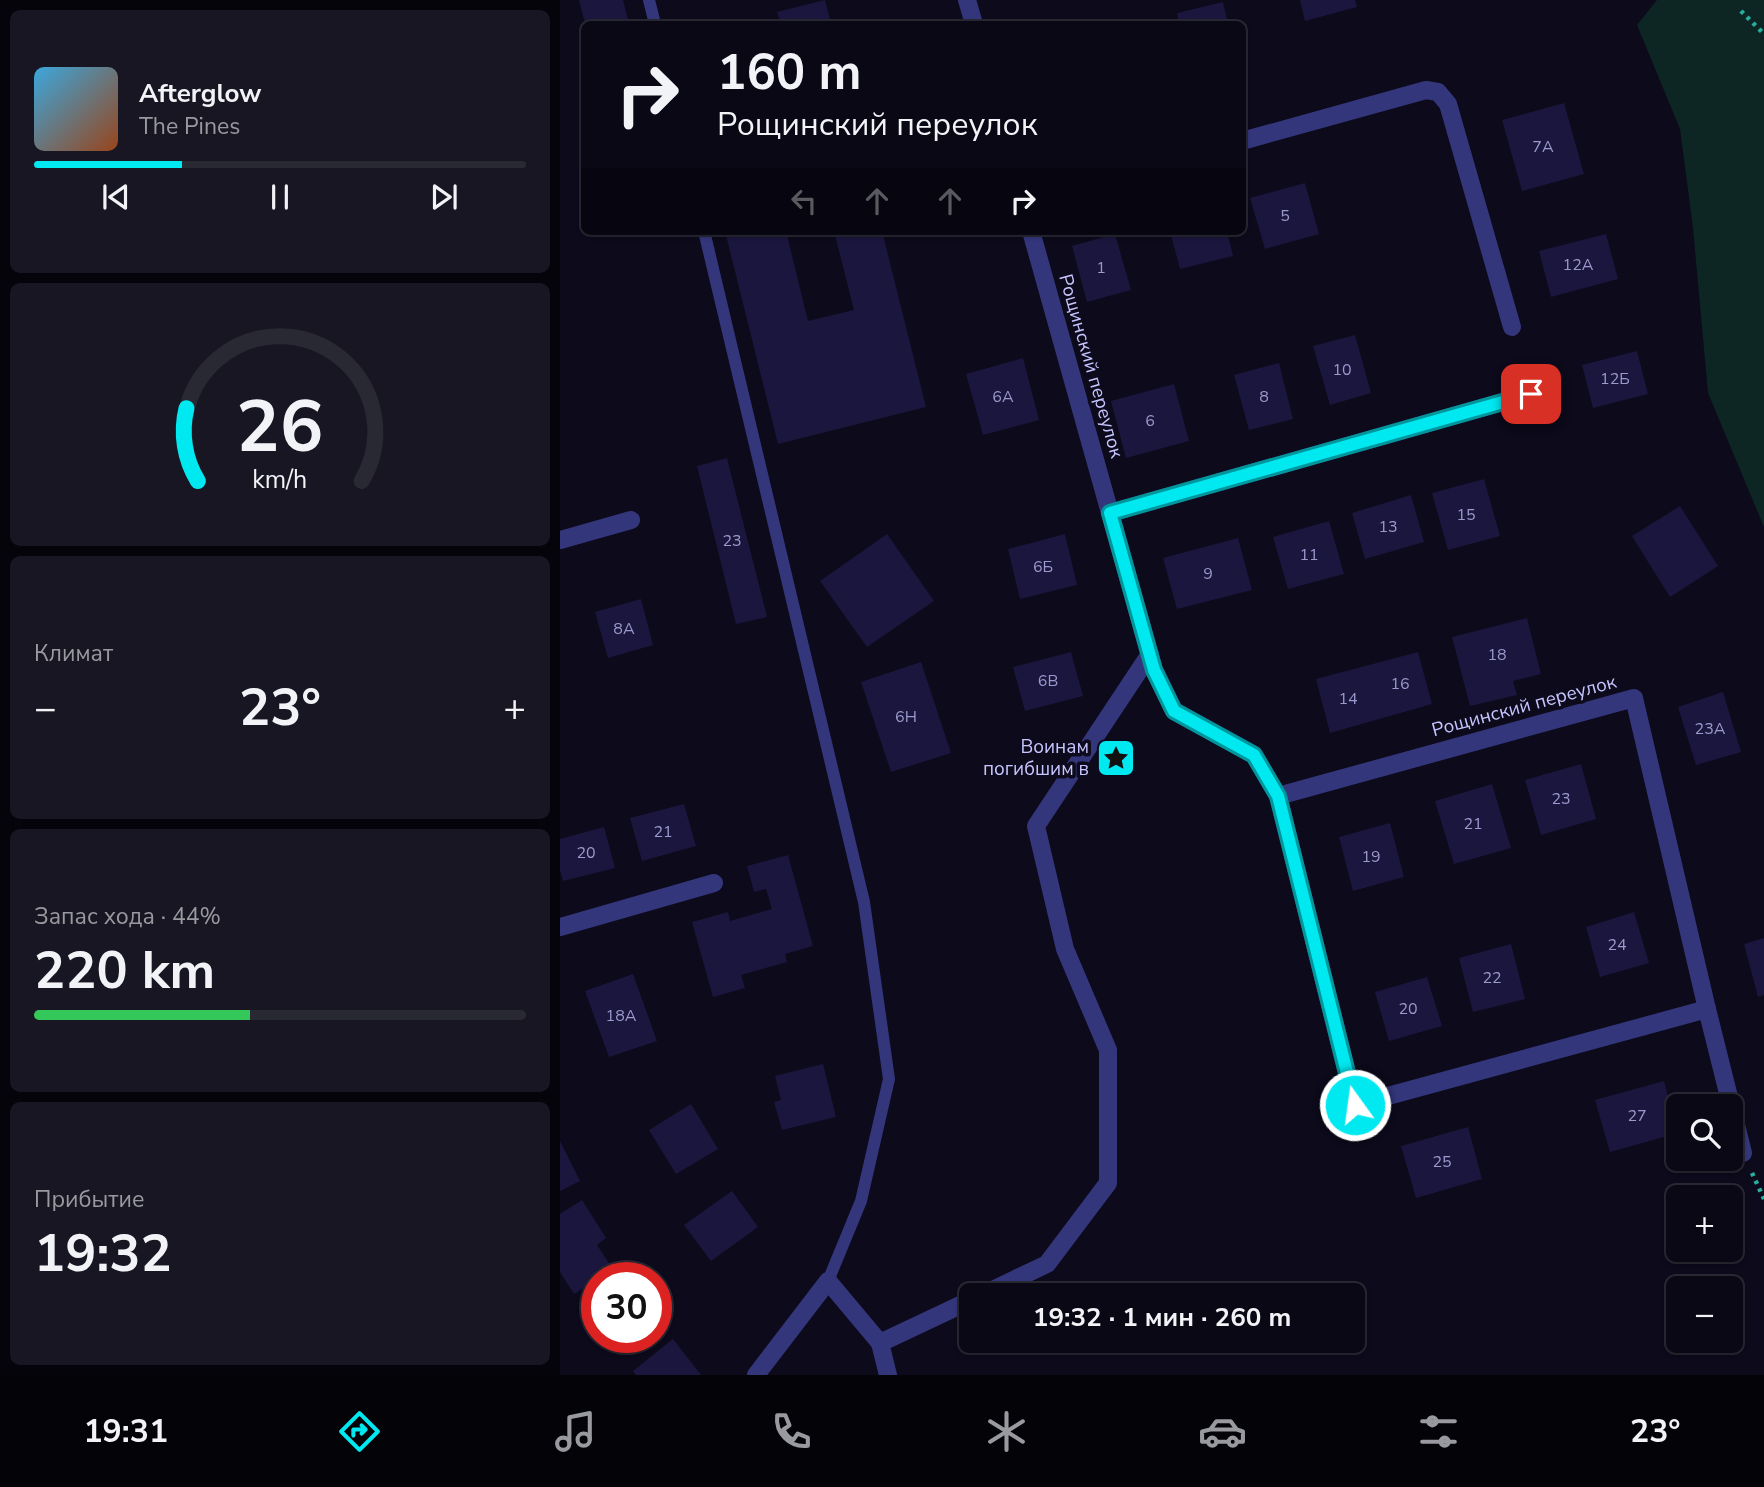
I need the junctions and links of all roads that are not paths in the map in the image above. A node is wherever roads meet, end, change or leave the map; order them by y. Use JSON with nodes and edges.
{"nodes":[{"id":1,"x":649,"y":0,"type":"edge"},
{"id":2,"x":967,"y":0,"type":"edge"},
{"id":3,"x":653,"y":21,"type":"edge"},
{"id":4,"x":973,"y":21,"type":"edge"},
{"id":5,"x":1246,"y":140,"type":"edge"},
{"id":6,"x":705,"y":235,"type":"edge"},
{"id":7,"x":1032,"y":235,"type":"edge"},
{"id":8,"x":1512,"y":327,"type":"dead end"},
{"id":9,"x":1531,"y":394,"type":"dead end"},
{"id":10,"x":1110,"y":513,"type":"junction"},
{"id":11,"x":631,"y":520,"type":"dead end"},
{"id":12,"x":560,"y":540,"type":"edge"},
{"id":13,"x":1150,"y":654,"type":"junction"},
{"id":14,"x":1278,"y":796,"type":"junction"},
{"id":15,"x":714,"y":883,"type":"dead end"},
{"id":16,"x":560,"y":927,"type":"edge"},
{"id":17,"x":1706,"y":1009,"type":"junction"},
{"id":18,"x":1728,"y":1094,"type":"edge"},
{"id":19,"x":828,"y":1280,"type":"junction"},
{"id":20,"x":1007,"y":1283,"type":"edge"},
{"id":21,"x":959,"y":1306,"type":"edge"},
{"id":22,"x":880,"y":1343,"type":"junction"},
{"id":23,"x":756,"y":1375,"type":"edge"},
{"id":24,"x":888,"y":1375,"type":"edge"}],
"edges":[{"from":1,"to":3,"type":"lane"},
{"from":2,"to":4,"type":"street"},
{"from":5,"to":8,"type":"street"},
{"from":6,"to":19,"type":"lane"},
{"from":7,"to":10,"type":"street","name":"Рощинский переулок"},
{"from":9,"to":10,"type":"street"},
{"from":10,"to":13,"type":"street","name":"Рощинский переулок"},
{"from":11,"to":12,"type":"street"},
{"from":13,"to":14,"type":"street","name":"Рощинский переулок"},
{"from":13,"to":20,"type":"street"},
{"from":14,"to":17,"type":"street","name":"Рощинский переулок"},
{"from":14,"to":17,"type":"street","name":"Рощинский переулок"},
{"from":15,"to":16,"type":"street"},
{"from":17,"to":18,"type":"street","name":"Рощинский переулок"},
{"from":19,"to":22,"type":"street"},
{"from":19,"to":23,"type":"street"},
{"from":21,"to":22,"type":"street"},
{"from":22,"to":24,"type":"street"}]}
